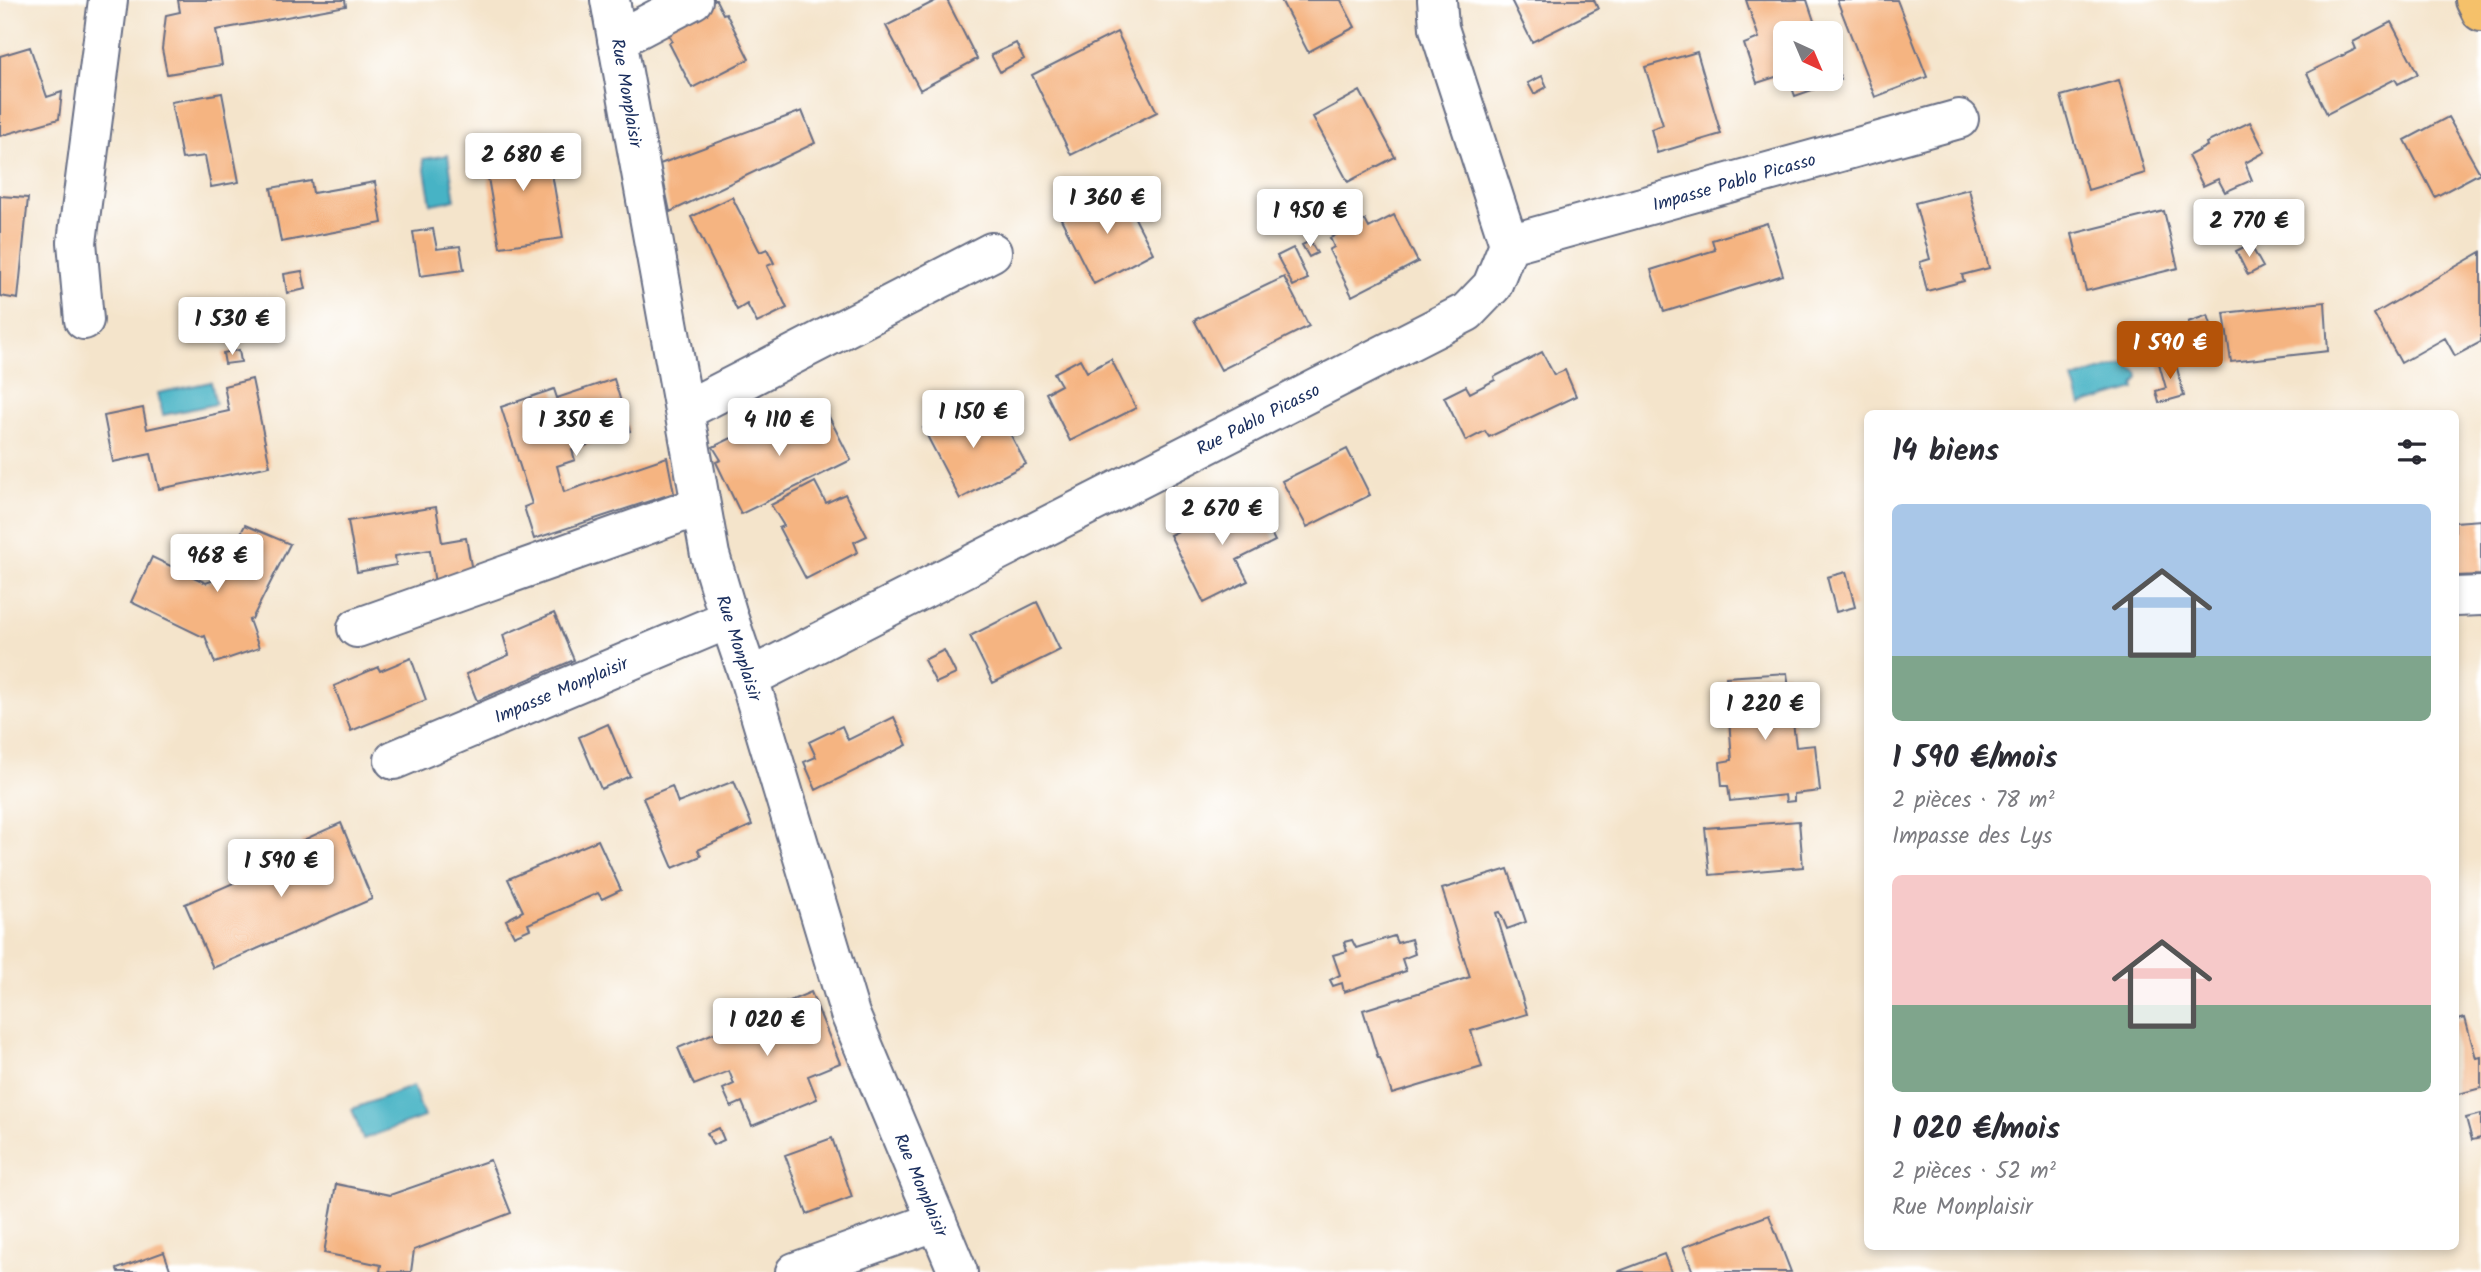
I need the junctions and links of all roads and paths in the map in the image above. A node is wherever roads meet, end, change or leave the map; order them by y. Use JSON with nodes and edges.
{"nodes":[{"id":1,"x":108,"y":0,"type":"edge"},
{"id":2,"x":610,"y":0,"type":"edge"},
{"id":3,"x":693,"y":0,"type":"edge"},
{"id":4,"x":1437,"y":0,"type":"edge"},
{"id":5,"x":2474,"y":0,"type":"edge"},
{"id":6,"x":2481,"y":12,"type":"edge"},
{"id":7,"x":617,"y":40,"type":"junction"},
{"id":8,"x":1959,"y":119,"type":"dead end"},
{"id":9,"x":1509,"y":244,"type":"junction"},
{"id":10,"x":992,"y":252,"type":"dead end"},
{"id":11,"x":85,"y":320,"type":"dead end"},
{"id":12,"x":684,"y":411,"type":"junction"},
{"id":13,"x":701,"y":506,"type":"junction"},
{"id":14,"x":2481,"y":596,"type":"edge"},
{"id":15,"x":2459,"y":597,"type":"edge"},
{"id":16,"x":729,"y":620,"type":"junction"},
{"id":17,"x":357,"y":628,"type":"dead end"},
{"id":18,"x":749,"y":678,"type":"junction"},
{"id":19,"x":394,"y":760,"type":"dead end"},
{"id":20,"x":937,"y":1221,"type":"junction"},
{"id":21,"x":795,"y":1272,"type":"edge"},
{"id":22,"x":958,"y":1272,"type":"edge"}],
"edges":[{"from":1,"to":11,"type":"street"},
{"from":2,"to":7,"type":"street","name":"Rue Monplaisir"},
{"from":3,"to":7,"type":"street"},
{"from":4,"to":9,"type":"street"},
{"from":5,"to":6,"type":"main road"},
{"from":7,"to":12,"type":"street","name":"Rue Monplaisir"},
{"from":8,"to":9,"type":"street","name":"Impasse Pablo Picasso"},
{"from":9,"to":18,"type":"street","name":"Rue Pablo Picasso"},
{"from":10,"to":12,"type":"street"},
{"from":12,"to":13,"type":"street","name":"Rue Monplaisir"},
{"from":13,"to":16,"type":"street","name":"Rue Monplaisir"},
{"from":13,"to":17,"type":"street"},
{"from":14,"to":15,"type":"street"},
{"from":16,"to":18,"type":"street","name":"Rue Monplaisir"},
{"from":16,"to":19,"type":"street","name":"Impasse Monplaisir"},
{"from":18,"to":20,"type":"street","name":"Rue Monplaisir"},
{"from":20,"to":21,"type":"street"},
{"from":20,"to":22,"type":"street","name":"Rue Monplaisir"}]}
